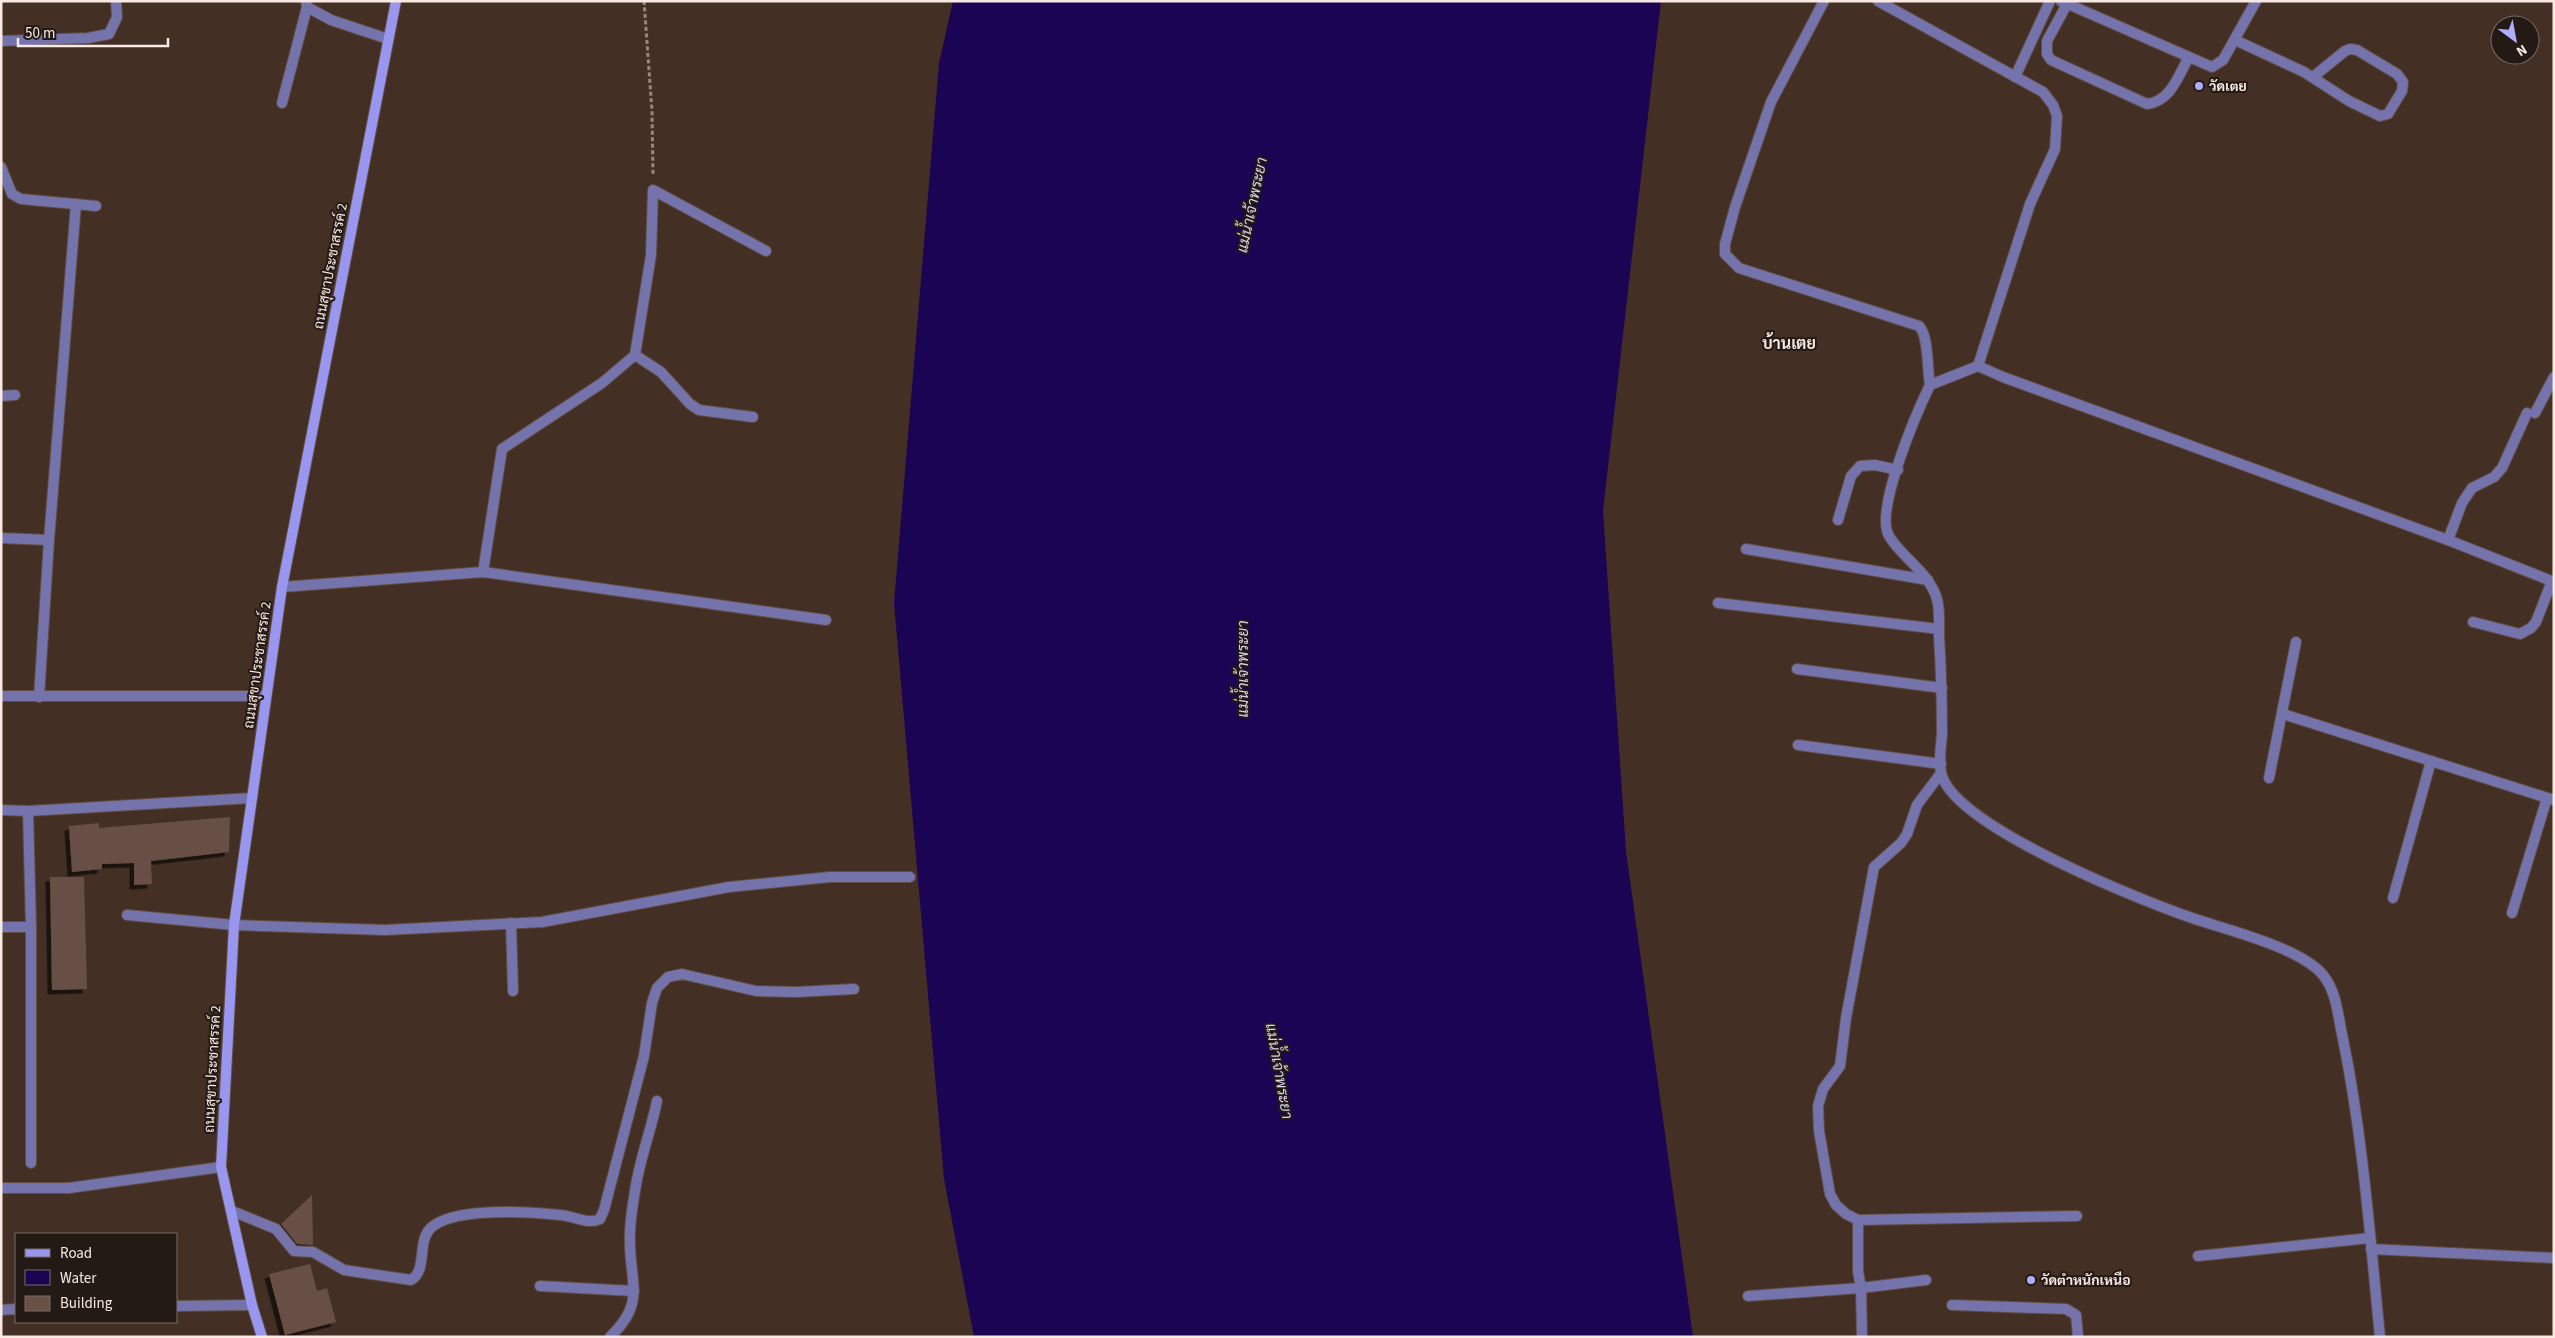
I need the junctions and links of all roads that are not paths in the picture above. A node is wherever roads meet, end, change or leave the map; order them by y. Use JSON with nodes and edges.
{"nodes":[{"id":1,"x":116,"y":1,"type":"edge"},
{"id":2,"x":396,"y":1,"type":"edge"},
{"id":3,"x":1824,"y":1,"type":"edge"},
{"id":4,"x":1878,"y":1,"type":"edge"},
{"id":5,"x":2050,"y":1,"type":"edge"},
{"id":6,"x":2256,"y":1,"type":"edge"},
{"id":7,"x":2064,"y":3,"type":"edge"},
{"id":8,"x":306,"y":4,"type":"edge"},
{"id":9,"x":388,"y":38,"type":"junction"},
{"id":10,"x":2235,"y":40,"type":"junction"},
{"id":11,"x":1,"y":41,"type":"edge"},
{"id":12,"x":2189,"y":57,"type":"junction"},
{"id":13,"x":2015,"y":77,"type":"junction"},
{"id":14,"x":2313,"y":77,"type":"junction"},
{"id":15,"x":282,"y":103,"type":"dead end"},
{"id":16,"x":1,"y":167,"type":"edge"},
{"id":17,"x":76,"y":204,"type":"junction"},
{"id":18,"x":96,"y":206,"type":"dead end"},
{"id":19,"x":766,"y":251,"type":"dead end"},
{"id":20,"x":635,"y":354,"type":"junction"},
{"id":21,"x":1978,"y":366,"type":"junction"},
{"id":22,"x":2554,"y":377,"type":"edge"},
{"id":23,"x":1930,"y":385,"type":"junction"},
{"id":24,"x":15,"y":395,"type":"dead end"},
{"id":25,"x":1,"y":396,"type":"edge"},
{"id":26,"x":753,"y":417,"type":"dead end"},
{"id":27,"x":1898,"y":470,"type":"junction"},
{"id":28,"x":1838,"y":520,"type":"dead end"},
{"id":29,"x":1,"y":538,"type":"edge"},
{"id":30,"x":49,"y":540,"type":"junction"},
{"id":31,"x":2448,"y":540,"type":"junction"},
{"id":32,"x":1746,"y":549,"type":"dead end"},
{"id":33,"x":484,"y":572,"type":"junction"},
{"id":34,"x":1928,"y":580,"type":"junction"},
{"id":35,"x":2553,"y":582,"type":"edge"},
{"id":36,"x":282,"y":587,"type":"junction"},
{"id":37,"x":1718,"y":603,"type":"dead end"},
{"id":38,"x":826,"y":620,"type":"dead end"},
{"id":39,"x":2473,"y":622,"type":"dead end"},
{"id":40,"x":1939,"y":629,"type":"junction"},
{"id":41,"x":2296,"y":642,"type":"dead end"},
{"id":42,"x":1797,"y":669,"type":"dead end"},
{"id":43,"x":1942,"y":688,"type":"junction"},
{"id":44,"x":1,"y":696,"type":"edge"},
{"id":45,"x":266,"y":696,"type":"junction"},
{"id":46,"x":39,"y":697,"type":"junction"},
{"id":47,"x":2283,"y":714,"type":"junction"},
{"id":48,"x":1798,"y":745,"type":"dead end"},
{"id":49,"x":2430,"y":761,"type":"junction"},
{"id":50,"x":1941,"y":769,"type":"junction"},
{"id":51,"x":2269,"y":778,"type":"dead end"},
{"id":52,"x":252,"y":798,"type":"junction"},
{"id":53,"x":2550,"y":799,"type":"edge"},
{"id":54,"x":1,"y":810,"type":"edge"},
{"id":55,"x":28,"y":811,"type":"junction"},
{"id":56,"x":910,"y":877,"type":"dead end"},
{"id":57,"x":2393,"y":898,"type":"dead end"},
{"id":58,"x":2512,"y":913,"type":"dead end"},
{"id":59,"x":127,"y":915,"type":"dead end"},
{"id":60,"x":511,"y":923,"type":"junction"},
{"id":61,"x":234,"y":925,"type":"junction"},
{"id":62,"x":1,"y":927,"type":"edge"},
{"id":63,"x":32,"y":927,"type":"junction"},
{"id":64,"x":854,"y":989,"type":"dead end"},
{"id":65,"x":513,"y":990,"type":"dead end"},
{"id":66,"x":657,"y":1101,"type":"dead end"},
{"id":67,"x":30,"y":1163,"type":"dead end"},
{"id":68,"x":220,"y":1167,"type":"junction"},
{"id":69,"x":1,"y":1188,"type":"edge"},
{"id":70,"x":232,"y":1211,"type":"junction"},
{"id":71,"x":2078,"y":1216,"type":"dead end"},
{"id":72,"x":1858,"y":1220,"type":"junction"},
{"id":73,"x":2370,"y":1238,"type":"junction"},
{"id":74,"x":2371,"y":1249,"type":"junction"},
{"id":75,"x":2198,"y":1256,"type":"dead end"},
{"id":76,"x":2554,"y":1258,"type":"edge"},
{"id":77,"x":1926,"y":1280,"type":"dead end"},
{"id":78,"x":540,"y":1286,"type":"dead end"},
{"id":79,"x":1860,"y":1288,"type":"junction"},
{"id":80,"x":634,"y":1291,"type":"junction"},
{"id":81,"x":1748,"y":1296,"type":"dead end"},
{"id":82,"x":252,"y":1305,"type":"junction"},
{"id":83,"x":178,"y":1306,"type":"edge"},
{"id":84,"x":1952,"y":1306,"type":"dead end"},
{"id":85,"x":15,"y":1309,"type":"edge"},
{"id":86,"x":1,"y":1310,"type":"edge"},
{"id":87,"x":262,"y":1337,"type":"edge"},
{"id":88,"x":610,"y":1337,"type":"edge"},
{"id":89,"x":1862,"y":1337,"type":"edge"},
{"id":90,"x":2078,"y":1337,"type":"edge"},
{"id":91,"x":2380,"y":1337,"type":"edge"}],
"edges":[{"from":1,"to":11,"type":"street"},
{"from":2,"to":9,"type":"street","name":"ถนนสุขาประชาสรรค์ 2"},
{"from":3,"to":23,"type":"street"},
{"from":4,"to":13,"type":"street"},
{"from":5,"to":13,"type":"street"},
{"from":6,"to":10,"type":"street"},
{"from":7,"to":12,"type":"street"},
{"from":7,"to":12,"type":"street"},
{"from":8,"to":9,"type":"street"},
{"from":8,"to":15,"type":"street"},
{"from":9,"to":36,"type":"street","name":"ถนนสุขาประชาสรรค์ 2"},
{"from":10,"to":12,"type":"street"},
{"from":10,"to":14,"type":"street"},
{"from":13,"to":21,"type":"street"},
{"from":14,"to":14,"type":"street"},
{"from":16,"to":17,"type":"street"},
{"from":17,"to":18,"type":"street"},
{"from":17,"to":30,"type":"street"},
{"from":19,"to":20,"type":"street"},
{"from":20,"to":26,"type":"street"},
{"from":20,"to":33,"type":"street"},
{"from":21,"to":23,"type":"street"},
{"from":21,"to":31,"type":"street"},
{"from":22,"to":31,"type":"street"},
{"from":23,"to":27,"type":"street"},
{"from":24,"to":25,"type":"street"},
{"from":27,"to":28,"type":"street"},
{"from":27,"to":34,"type":"street"},
{"from":29,"to":30,"type":"street"},
{"from":30,"to":46,"type":"street"},
{"from":31,"to":35,"type":"street"},
{"from":32,"to":34,"type":"street"},
{"from":33,"to":36,"type":"street"},
{"from":33,"to":38,"type":"street"},
{"from":34,"to":40,"type":"street"},
{"from":35,"to":39,"type":"street"},
{"from":36,"to":45,"type":"street","name":"ถนนสุขาประชาสรรค์ 2"},
{"from":37,"to":40,"type":"street"},
{"from":40,"to":43,"type":"street"},
{"from":41,"to":47,"type":"street"},
{"from":42,"to":43,"type":"street"},
{"from":43,"to":50,"type":"street"},
{"from":44,"to":46,"type":"street"},
{"from":45,"to":46,"type":"street"},
{"from":45,"to":52,"type":"street","name":"ถนนสุขาประชาสรรค์ 2"},
{"from":47,"to":49,"type":"street"},
{"from":47,"to":51,"type":"street"},
{"from":48,"to":50,"type":"street"},
{"from":49,"to":53,"type":"street"},
{"from":49,"to":57,"type":"street"},
{"from":50,"to":72,"type":"street"},
{"from":50,"to":73,"type":"street"},
{"from":52,"to":55,"type":"street"},
{"from":52,"to":61,"type":"street","name":"ถนนสุขาประชาสรรค์ 2"},
{"from":53,"to":58,"type":"street"},
{"from":54,"to":55,"type":"street"},
{"from":55,"to":63,"type":"street"},
{"from":56,"to":60,"type":"street"},
{"from":59,"to":61,"type":"street"},
{"from":60,"to":61,"type":"street"},
{"from":60,"to":65,"type":"street"},
{"from":61,"to":68,"type":"street","name":"ถนนสุขาประชาสรรค์ 2"},
{"from":62,"to":63,"type":"street"},
{"from":63,"to":67,"type":"street"},
{"from":64,"to":70,"type":"street"},
{"from":66,"to":80,"type":"street"},
{"from":68,"to":69,"type":"street"},
{"from":68,"to":70,"type":"street","name":"ถนนสุขาประชาสรรค์ 2"},
{"from":70,"to":82,"type":"street","name":"ถนนสุขาประชาสรรค์ 2"},
{"from":71,"to":72,"type":"street"},
{"from":72,"to":79,"type":"street"},
{"from":73,"to":74,"type":"street"},
{"from":73,"to":75,"type":"street"},
{"from":74,"to":76,"type":"street"},
{"from":74,"to":91,"type":"street"},
{"from":77,"to":79,"type":"street"},
{"from":78,"to":80,"type":"street"},
{"from":79,"to":81,"type":"street"},
{"from":79,"to":89,"type":"street"},
{"from":80,"to":88,"type":"street"},
{"from":82,"to":83,"type":"street"},
{"from":82,"to":87,"type":"street","name":"ถนนสุขาประชาสรรค์ 2"},
{"from":84,"to":90,"type":"street"},
{"from":85,"to":86,"type":"street"}]}
